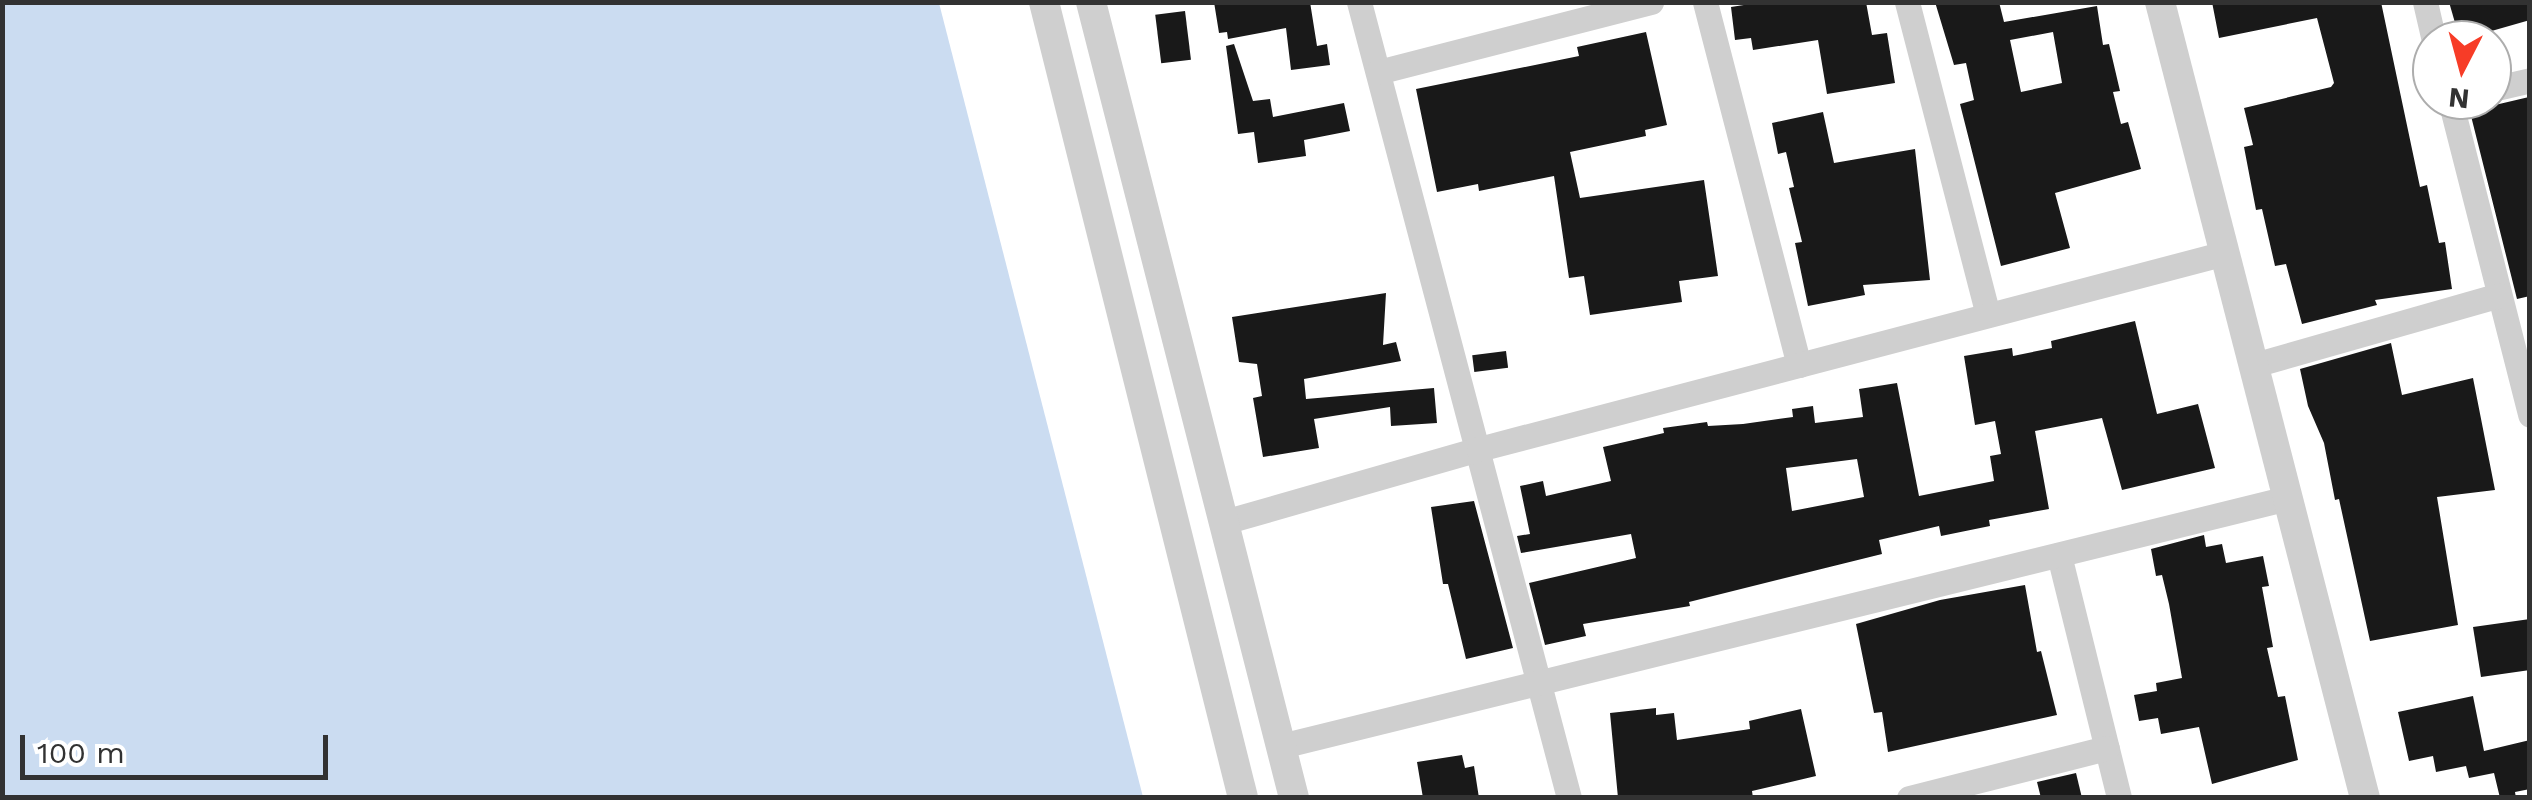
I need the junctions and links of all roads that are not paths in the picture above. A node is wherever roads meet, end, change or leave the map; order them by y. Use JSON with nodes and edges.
{"nodes":[{"id":1,"x":1044,"y":2,"type":"edge"},
{"id":2,"x":1092,"y":2,"type":"edge"},
{"id":3,"x":1359,"y":2,"type":"edge"},
{"id":4,"x":1651,"y":2,"type":"edge"},
{"id":5,"x":1706,"y":2,"type":"edge"},
{"id":6,"x":1907,"y":2,"type":"edge"},
{"id":7,"x":2160,"y":2,"type":"edge"},
{"id":8,"x":1378,"y":72,"type":"junction"},
{"id":9,"x":2455,"y":120,"type":"edge"},
{"id":10,"x":2224,"y":253,"type":"junction"},
{"id":11,"x":2499,"y":295,"type":"junction"},
{"id":12,"x":1988,"y":315,"type":"junction"},
{"id":13,"x":1800,"y":365,"type":"junction"},
{"id":14,"x":2254,"y":365,"type":"junction"},
{"id":15,"x":2530,"y":415,"type":"edge"},
{"id":16,"x":1479,"y":449,"type":"junction"},
{"id":17,"x":2288,"y":498,"type":"junction"},
{"id":18,"x":1224,"y":522,"type":"junction"},
{"id":19,"x":2059,"y":554,"type":"junction"},
{"id":20,"x":1542,"y":682,"type":"junction"},
{"id":21,"x":1281,"y":746,"type":"junction"},
{"id":22,"x":2107,"y":748,"type":"junction"},
{"id":23,"x":1244,"y":798,"type":"edge"},
{"id":24,"x":1294,"y":798,"type":"edge"},
{"id":25,"x":1570,"y":798,"type":"edge"},
{"id":26,"x":1909,"y":798,"type":"edge"},
{"id":27,"x":2119,"y":798,"type":"edge"},
{"id":28,"x":2365,"y":798,"type":"edge"}],
"edges":[{"from":1,"to":23,"type":"street"},
{"from":2,"to":18,"type":"street"},
{"from":3,"to":8,"type":"street"},
{"from":4,"to":8,"type":"street"},
{"from":5,"to":13,"type":"street"},
{"from":6,"to":12,"type":"street"},
{"from":7,"to":10,"type":"street"},
{"from":8,"to":16,"type":"street"},
{"from":9,"to":11,"type":"street"},
{"from":10,"to":12,"type":"street"},
{"from":10,"to":14,"type":"street"},
{"from":11,"to":14,"type":"street"},
{"from":11,"to":15,"type":"street"},
{"from":12,"to":13,"type":"street"},
{"from":13,"to":16,"type":"street"},
{"from":14,"to":17,"type":"street"},
{"from":16,"to":18,"type":"street"},
{"from":16,"to":20,"type":"street"},
{"from":17,"to":19,"type":"street"},
{"from":17,"to":28,"type":"street"},
{"from":18,"to":21,"type":"street"},
{"from":19,"to":20,"type":"street"},
{"from":19,"to":22,"type":"street"},
{"from":20,"to":21,"type":"street"},
{"from":20,"to":25,"type":"street"},
{"from":21,"to":24,"type":"street"},
{"from":22,"to":26,"type":"street"},
{"from":22,"to":27,"type":"street"}]}
